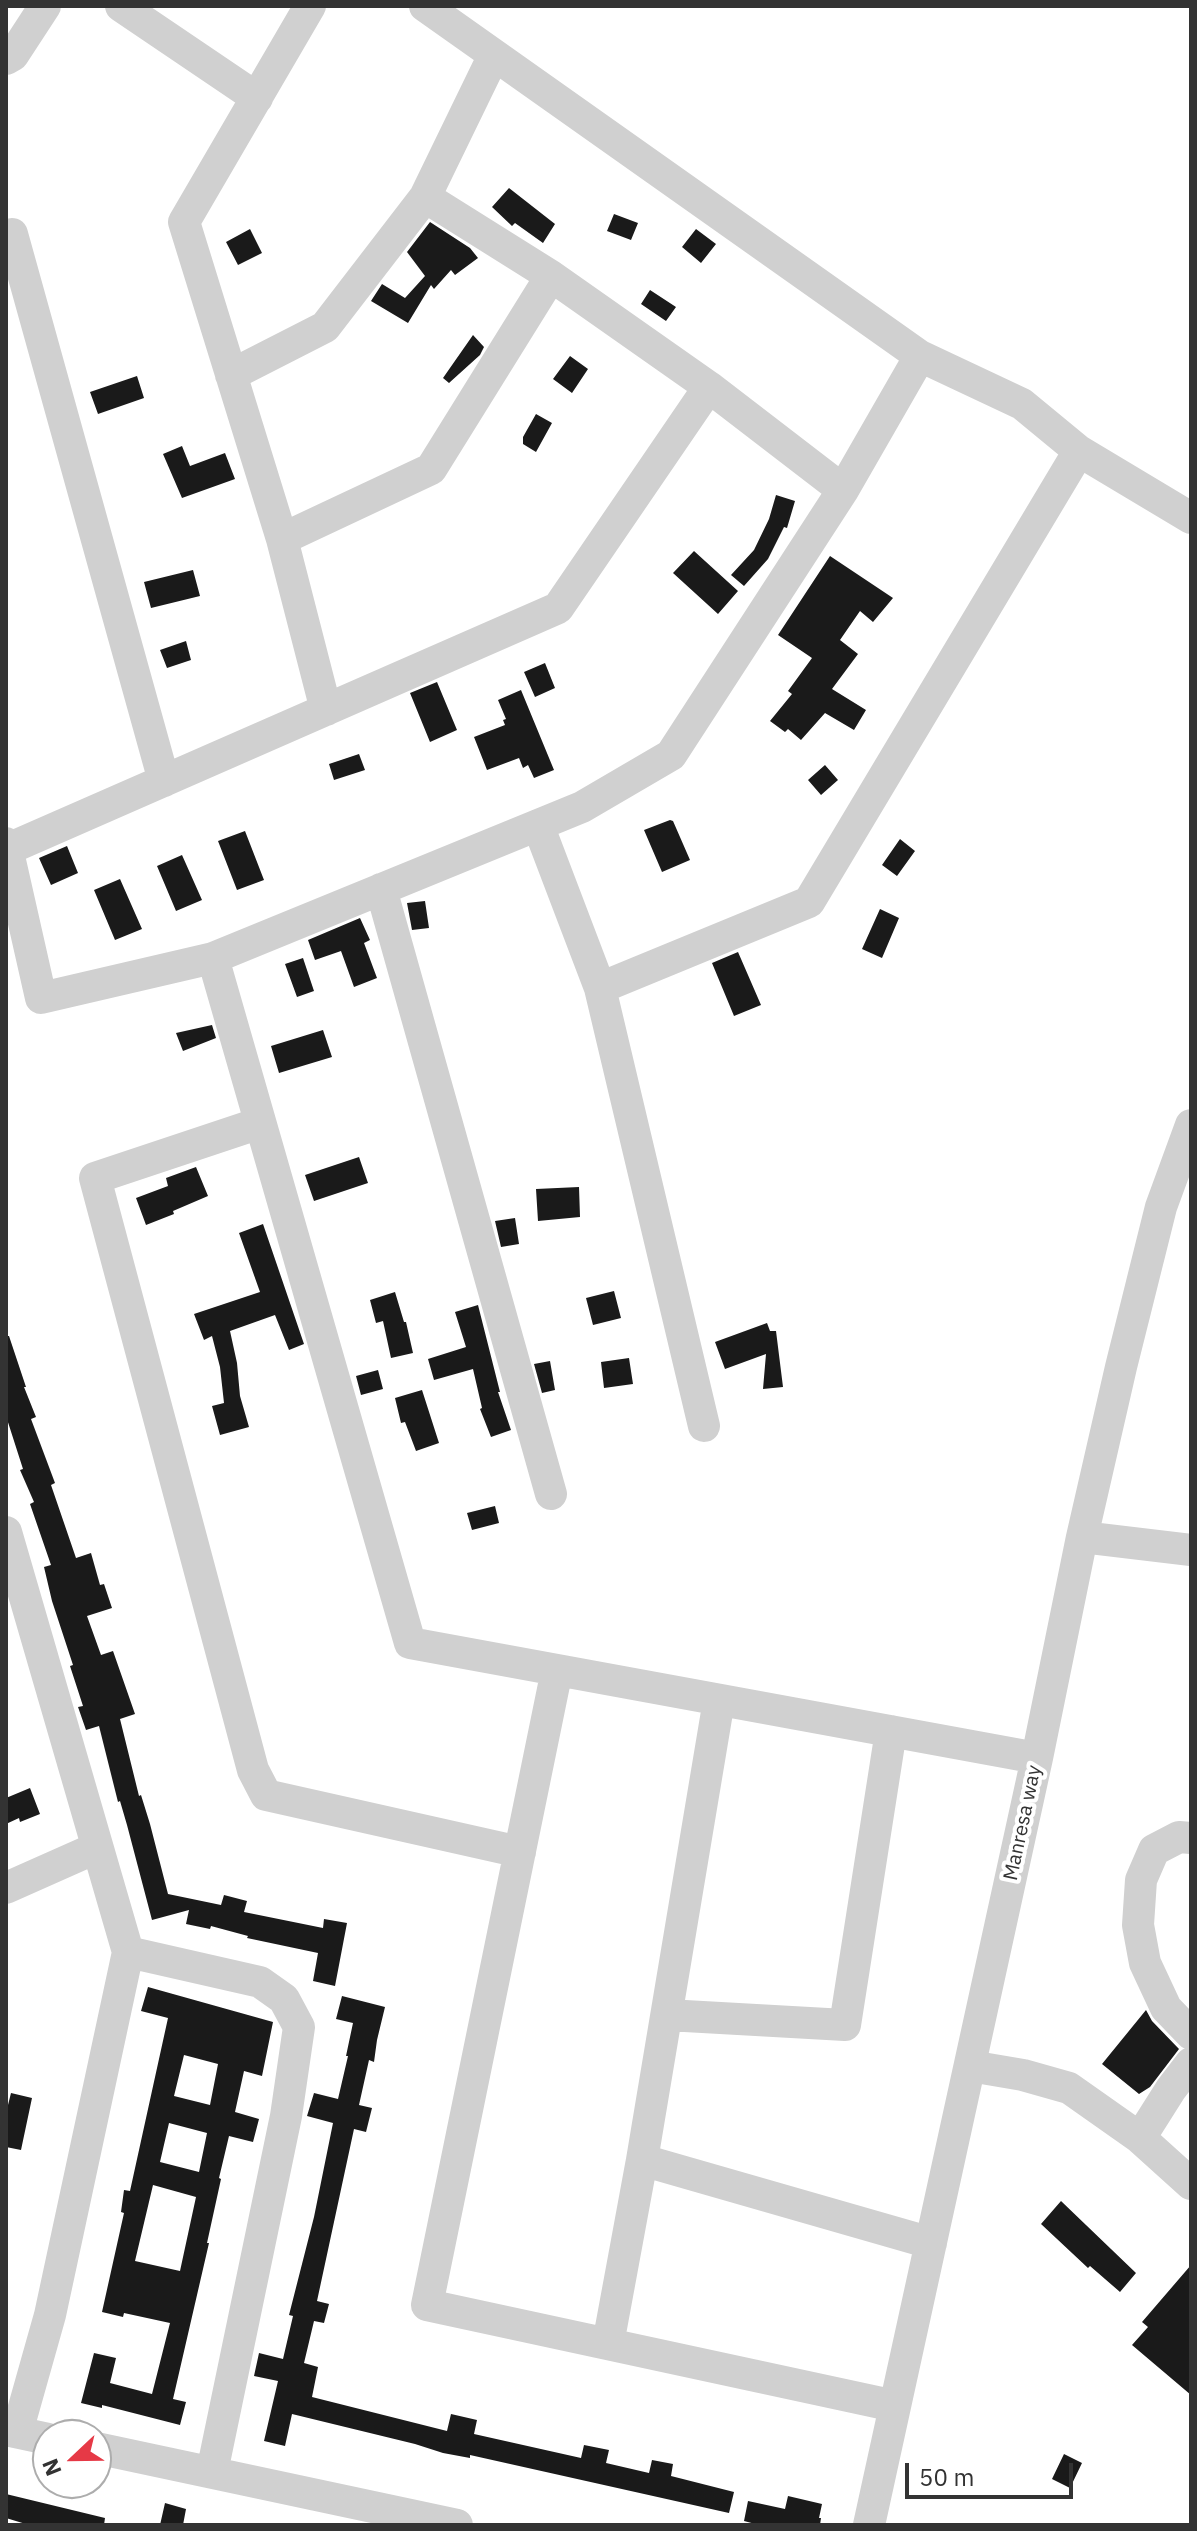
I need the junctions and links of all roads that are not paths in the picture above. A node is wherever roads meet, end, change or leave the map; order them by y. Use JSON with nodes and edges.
{"nodes":[{"id":1,"x":45,"y":6,"type":"edge"},
{"id":2,"x":121,"y":6,"type":"edge"},
{"id":3,"x":310,"y":6,"type":"edge"},
{"id":4,"x":425,"y":6,"type":"edge"},
{"id":5,"x":494,"y":55,"type":"junction"},
{"id":6,"x":6,"y":59,"type":"edge"},
{"id":7,"x":257,"y":98,"type":"junction"},
{"id":8,"x":425,"y":197,"type":"junction"},
{"id":9,"x":6,"y":237,"type":"edge"},
{"id":10,"x":551,"y":276,"type":"junction"},
{"id":11,"x":920,"y":356,"type":"junction"},
{"id":12,"x":231,"y":375,"type":"junction"},
{"id":13,"x":709,"y":387,"type":"junction"},
{"id":14,"x":1079,"y":451,"type":"junction"},
{"id":15,"x":843,"y":490,"type":"junction"},
{"id":16,"x":1191,"y":518,"type":"edge"},
{"id":17,"x":282,"y":539,"type":"junction"},
{"id":18,"x":326,"y":710,"type":"junction"},
{"id":19,"x":164,"y":781,"type":"junction"},
{"id":20,"x":538,"y":825,"type":"junction"},
{"id":21,"x":7,"y":846,"type":"edge"},
{"id":22,"x":381,"y":889,"type":"junction"},
{"id":23,"x":213,"y":958,"type":"junction"},
{"id":24,"x":600,"y":988,"type":"junction"},
{"id":25,"x":260,"y":1123,"type":"junction"},
{"id":26,"x":1191,"y":1125,"type":"edge"},
{"id":27,"x":704,"y":1426,"type":"dead end"},
{"id":28,"x":551,"y":1494,"type":"dead end"},
{"id":29,"x":6,"y":1532,"type":"edge"},
{"id":30,"x":1082,"y":1537,"type":"junction"},
{"id":31,"x":1191,"y":1550,"type":"edge"},
{"id":32,"x":557,"y":1670,"type":"junction"},
{"id":33,"x":719,"y":1700,"type":"junction"},
{"id":34,"x":891,"y":1731,"type":"junction"},
{"id":35,"x":1037,"y":1758,"type":"junction"},
{"id":36,"x":1191,"y":1838,"type":"edge"},
{"id":37,"x":96,"y":1848,"type":"junction"},
{"id":38,"x":520,"y":1852,"type":"junction"},
{"id":39,"x":6,"y":1888,"type":"edge"},
{"id":40,"x":128,"y":1952,"type":"junction"},
{"id":41,"x":667,"y":2015,"type":"junction"},
{"id":42,"x":1191,"y":2034,"type":"edge"},
{"id":43,"x":1191,"y":2063,"type":"edge"},
{"id":44,"x":970,"y":2066,"type":"junction"},
{"id":45,"x":1140,"y":2138,"type":"junction"},
{"id":46,"x":642,"y":2160,"type":"junction"},
{"id":47,"x":1191,"y":2184,"type":"edge"},
{"id":48,"x":931,"y":2243,"type":"junction"},
{"id":49,"x":608,"y":2344,"type":"junction"},
{"id":50,"x":895,"y":2406,"type":"junction"},
{"id":51,"x":11,"y":2431,"type":"edge"},
{"id":52,"x":32,"y":2436,"type":"edge"},
{"id":53,"x":112,"y":2451,"type":"edge"},
{"id":54,"x":212,"y":2472,"type":"junction"},
{"id":55,"x":457,"y":2525,"type":"edge"},
{"id":56,"x":869,"y":2525,"type":"edge"}],
"edges":[{"from":1,"to":6,"type":"street"},
{"from":2,"to":7,"type":"street"},
{"from":3,"to":7,"type":"street"},
{"from":4,"to":5,"type":"street"},
{"from":5,"to":8,"type":"street"},
{"from":5,"to":11,"type":"street"},
{"from":7,"to":12,"type":"street"},
{"from":8,"to":10,"type":"street"},
{"from":8,"to":12,"type":"street"},
{"from":9,"to":19,"type":"street"},
{"from":10,"to":13,"type":"street"},
{"from":10,"to":17,"type":"street"},
{"from":11,"to":14,"type":"street"},
{"from":11,"to":15,"type":"street"},
{"from":12,"to":17,"type":"street"},
{"from":13,"to":15,"type":"street"},
{"from":13,"to":18,"type":"street"},
{"from":14,"to":16,"type":"street"},
{"from":14,"to":24,"type":"street"},
{"from":15,"to":20,"type":"street"},
{"from":17,"to":18,"type":"street"},
{"from":18,"to":19,"type":"street"},
{"from":19,"to":21,"type":"street"},
{"from":20,"to":22,"type":"street"},
{"from":20,"to":24,"type":"street"},
{"from":21,"to":23,"type":"street"},
{"from":22,"to":23,"type":"street"},
{"from":22,"to":28,"type":"street"},
{"from":23,"to":25,"type":"street"},
{"from":24,"to":27,"type":"street"},
{"from":25,"to":32,"type":"street"},
{"from":25,"to":38,"type":"street"},
{"from":26,"to":30,"type":"street","name":"Manresa way"},
{"from":29,"to":37,"type":"street"},
{"from":30,"to":31,"type":"street"},
{"from":30,"to":35,"type":"street","name":"Manresa way"},
{"from":32,"to":33,"type":"street"},
{"from":32,"to":38,"type":"street"},
{"from":33,"to":34,"type":"street"},
{"from":33,"to":41,"type":"street"},
{"from":34,"to":35,"type":"street"},
{"from":34,"to":41,"type":"street"},
{"from":35,"to":44,"type":"street","name":"Manresa way"},
{"from":36,"to":42,"type":"street"},
{"from":37,"to":39,"type":"street"},
{"from":37,"to":40,"type":"street"},
{"from":38,"to":49,"type":"street"},
{"from":40,"to":51,"type":"street"},
{"from":40,"to":54,"type":"street"},
{"from":41,"to":46,"type":"street"},
{"from":43,"to":45,"type":"street"},
{"from":44,"to":45,"type":"street"},
{"from":44,"to":48,"type":"street","name":"Manresa way"},
{"from":45,"to":47,"type":"street"},
{"from":46,"to":48,"type":"street"},
{"from":46,"to":49,"type":"street"},
{"from":48,"to":50,"type":"street","name":"Manresa way"},
{"from":49,"to":50,"type":"street"},
{"from":50,"to":56,"type":"street","name":"Manresa way"},
{"from":51,"to":52,"type":"street"},
{"from":53,"to":54,"type":"street"},
{"from":54,"to":55,"type":"street"}]}
